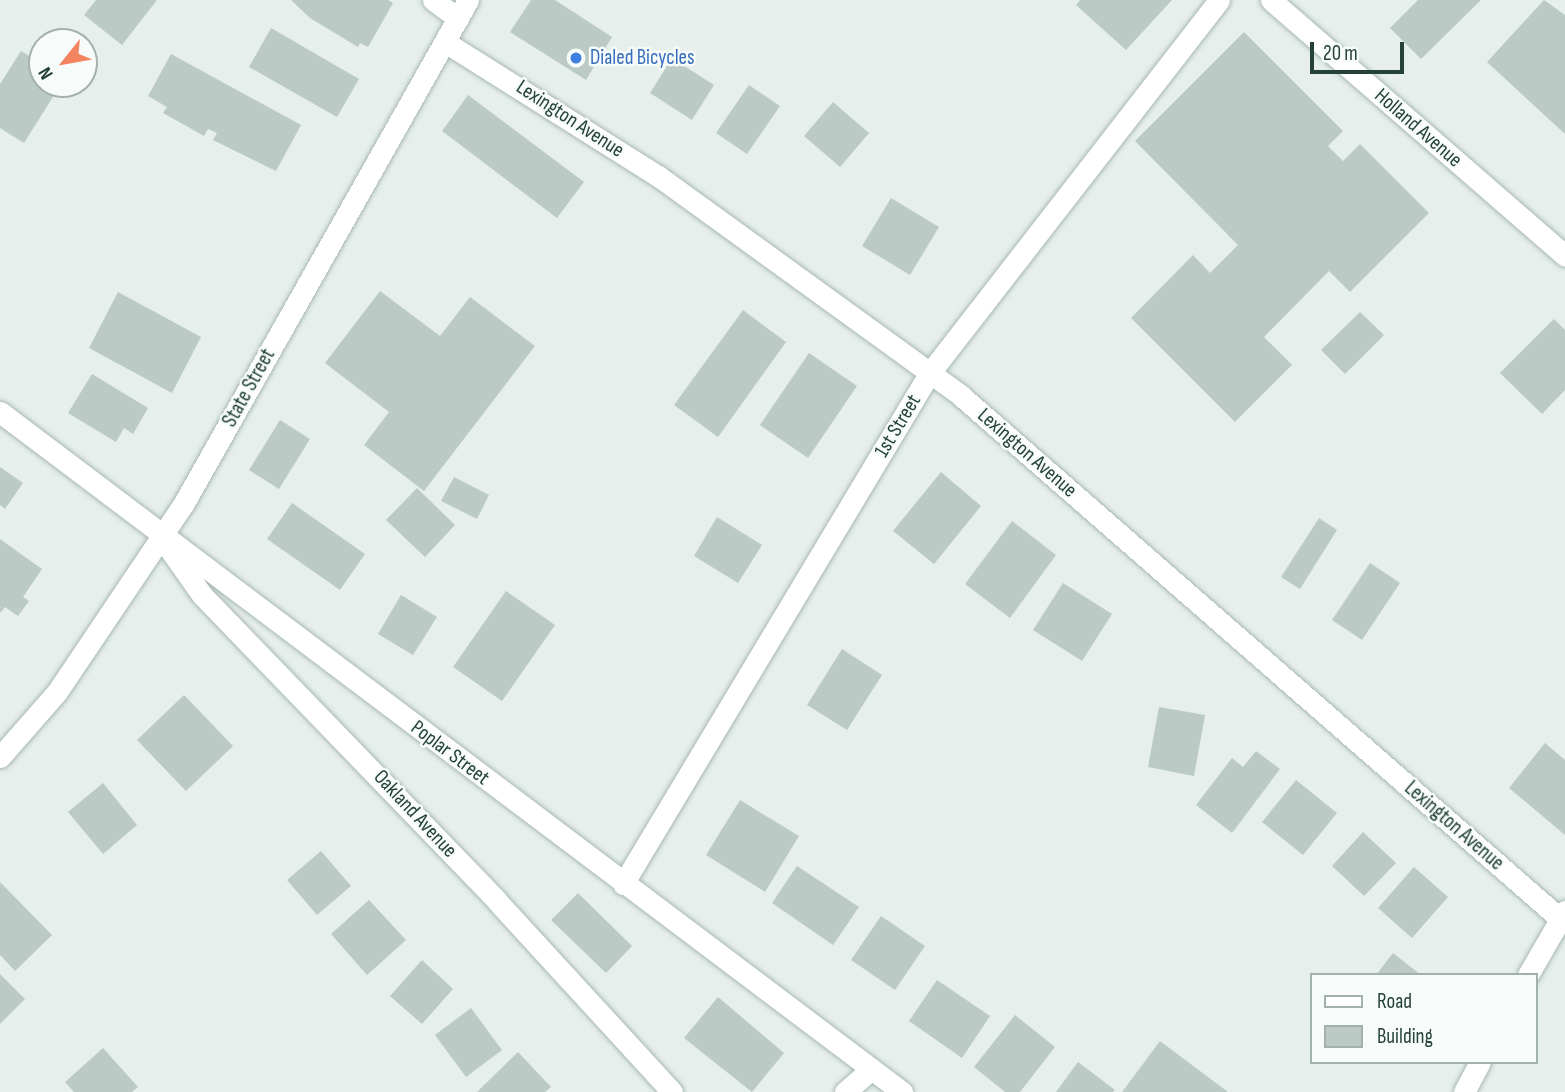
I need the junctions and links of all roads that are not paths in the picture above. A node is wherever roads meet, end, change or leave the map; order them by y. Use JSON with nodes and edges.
{"nodes":[{"id":1,"x":433,"y":0,"type":"edge"},
{"id":2,"x":1219,"y":0,"type":"edge"},
{"id":3,"x":1271,"y":0,"type":"edge"},
{"id":4,"x":463,"y":9,"type":"edge"},
{"id":5,"x":445,"y":42,"type":"junction"},
{"id":6,"x":1565,"y":256,"type":"edge"},
{"id":7,"x":929,"y":374,"type":"junction"},
{"id":8,"x":0,"y":412,"type":"edge"},
{"id":9,"x":161,"y":536,"type":"junction"},
{"id":10,"x":0,"y":757,"type":"edge"},
{"id":11,"x":623,"y":884,"type":"junction"},
{"id":12,"x":1563,"y":917,"type":"edge"},
{"id":13,"x":1529,"y":973,"type":"edge"},
{"id":14,"x":1479,"y":1064,"type":"edge"},
{"id":15,"x":871,"y":1069,"type":"junction"},
{"id":16,"x":672,"y":1092,"type":"edge"},
{"id":17,"x":845,"y":1092,"type":"edge"},
{"id":18,"x":902,"y":1092,"type":"edge"},
{"id":19,"x":1464,"y":1092,"type":"edge"}],
"edges":[{"from":1,"to":4,"type":"street"},
{"from":2,"to":7,"type":"street","name":"1st Street"},
{"from":3,"to":6,"type":"street","name":"Holland Avenue"},
{"from":4,"to":5,"type":"street","name":"State Street"},
{"from":5,"to":7,"type":"street","name":"Lexington Avenue"},
{"from":5,"to":9,"type":"street","name":"State Street"},
{"from":7,"to":11,"type":"street","name":"1st Street"},
{"from":7,"to":12,"type":"street","name":"Lexington Avenue"},
{"from":8,"to":9,"type":"street","name":"Poplar Street"},
{"from":9,"to":10,"type":"street","name":"State Street"},
{"from":9,"to":11,"type":"street","name":"Poplar Street"},
{"from":9,"to":16,"type":"street","name":"Oakland Avenue"},
{"from":11,"to":15,"type":"street","name":"Poplar Street"},
{"from":12,"to":13,"type":"street"},
{"from":14,"to":19,"type":"street"},
{"from":15,"to":17,"type":"street"},
{"from":15,"to":18,"type":"street","name":"Poplar Street"}]}
